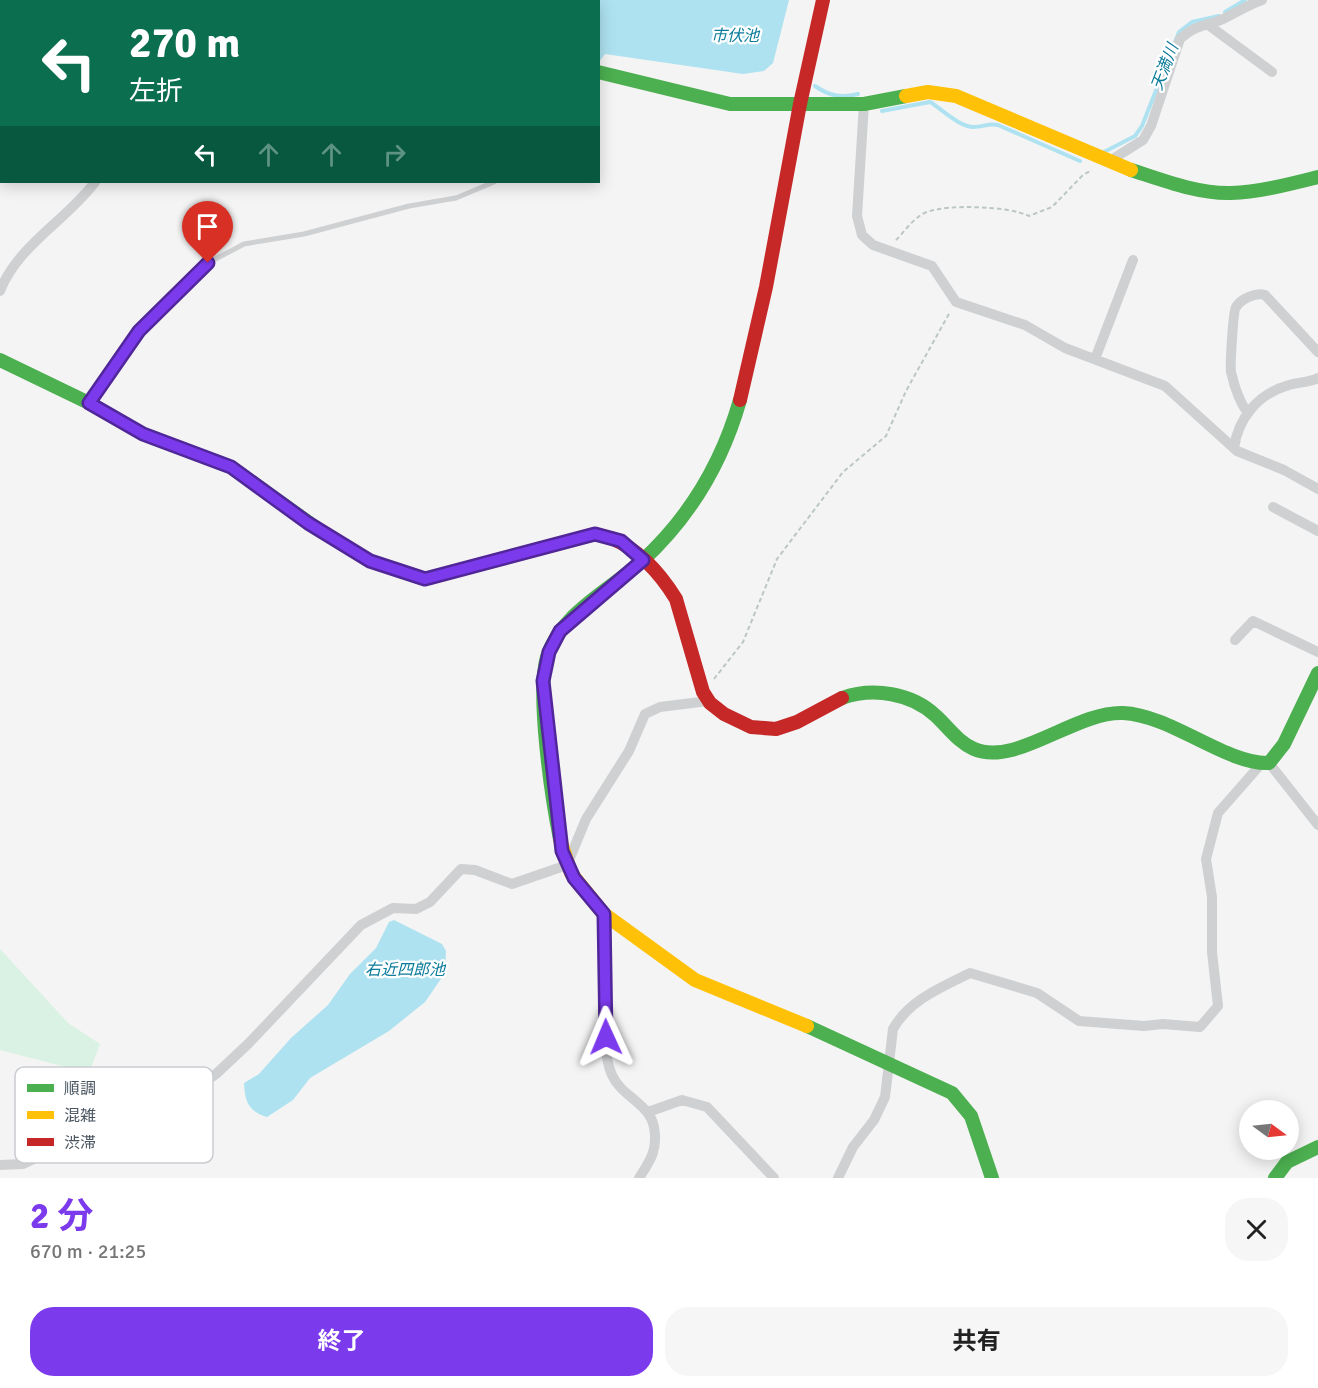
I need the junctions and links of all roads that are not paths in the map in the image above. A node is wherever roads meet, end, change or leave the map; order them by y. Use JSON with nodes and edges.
{"nodes":[{"id":1,"x":823,"y":0,"type":"edge"},
{"id":2,"x":1262,"y":0,"type":"edge"},
{"id":3,"x":1207,"y":24,"type":"junction"},
{"id":4,"x":600,"y":72,"type":"edge"},
{"id":5,"x":1272,"y":72,"type":"dead end"},
{"id":6,"x":864,"y":104,"type":"junction"},
{"id":7,"x":800,"y":106,"type":"junction"},
{"id":8,"x":1108,"y":162,"type":"junction"},
{"id":9,"x":1318,"y":177,"type":"edge"},
{"id":10,"x":94,"y":183,"type":"edge"},
{"id":11,"x":492,"y":183,"type":"edge"},
{"id":12,"x":1133,"y":260,"type":"dead end"},
{"id":13,"x":0,"y":291,"type":"edge"},
{"id":14,"x":1318,"y":352,"type":"edge"},
{"id":15,"x":1095,"y":358,"type":"junction"},
{"id":16,"x":0,"y":360,"type":"edge"},
{"id":17,"x":1318,"y":378,"type":"edge"},
{"id":18,"x":89,"y":403,"type":"junction"},
{"id":19,"x":1246,"y":412,"type":"junction"},
{"id":20,"x":1234,"y":448,"type":"junction"},
{"id":21,"x":1318,"y":489,"type":"edge"},
{"id":22,"x":1273,"y":507,"type":"dead end"},
{"id":23,"x":1318,"y":531,"type":"edge"},
{"id":24,"x":643,"y":560,"type":"junction"},
{"id":25,"x":1235,"y":640,"type":"dead end"},
{"id":26,"x":1318,"y":652,"type":"edge"},
{"id":27,"x":1318,"y":673,"type":"edge"},
{"id":28,"x":705,"y":696,"type":"junction"},
{"id":29,"x":1265,"y":764,"type":"junction"},
{"id":30,"x":1318,"y":825,"type":"edge"},
{"id":31,"x":567,"y":865,"type":"junction"},
{"id":32,"x":604,"y":914,"type":"junction"},
{"id":33,"x":890,"y":1062,"type":"junction"},
{"id":34,"x":213,"y":1076,"type":"edge"},
{"id":35,"x":648,"y":1112,"type":"junction"},
{"id":36,"x":1318,"y":1147,"type":"edge"},
{"id":37,"x":25,"y":1163,"type":"edge"},
{"id":38,"x":0,"y":1164,"type":"edge"},
{"id":39,"x":639,"y":1178,"type":"edge"},
{"id":40,"x":774,"y":1178,"type":"edge"},
{"id":41,"x":838,"y":1178,"type":"edge"},
{"id":42,"x":992,"y":1178,"type":"edge"},
{"id":43,"x":1275,"y":1178,"type":"edge"}],
"edges":[{"from":1,"to":7,"type":"street"},
{"from":2,"to":3,"type":"street"},
{"from":3,"to":5,"type":"street"},
{"from":3,"to":8,"type":"street"},
{"from":4,"to":7,"type":"street"},
{"from":6,"to":7,"type":"street"},
{"from":6,"to":8,"type":"street"},
{"from":6,"to":15,"type":"street"},
{"from":7,"to":24,"type":"street"},
{"from":8,"to":9,"type":"street"},
{"from":10,"to":13,"type":"street"},
{"from":11,"to":18,"type":"lane"},
{"from":12,"to":15,"type":"street"},
{"from":14,"to":19,"type":"street"},
{"from":15,"to":20,"type":"street"},
{"from":16,"to":18,"type":"street"},
{"from":17,"to":19,"type":"street"},
{"from":18,"to":24,"type":"street"},
{"from":19,"to":20,"type":"street"},
{"from":20,"to":21,"type":"street"},
{"from":22,"to":23,"type":"street"},
{"from":24,"to":28,"type":"street"},
{"from":24,"to":31,"type":"street"},
{"from":25,"to":26,"type":"street"},
{"from":27,"to":29,"type":"street"},
{"from":28,"to":29,"type":"street"},
{"from":28,"to":31,"type":"street"},
{"from":29,"to":30,"type":"street"},
{"from":29,"to":33,"type":"street"},
{"from":31,"to":32,"type":"street"},
{"from":31,"to":34,"type":"street"},
{"from":32,"to":33,"type":"street"},
{"from":32,"to":35,"type":"street"},
{"from":33,"to":41,"type":"street"},
{"from":33,"to":42,"type":"street"},
{"from":35,"to":39,"type":"street"},
{"from":35,"to":40,"type":"street"},
{"from":36,"to":43,"type":"street"},
{"from":37,"to":38,"type":"street"}]}
